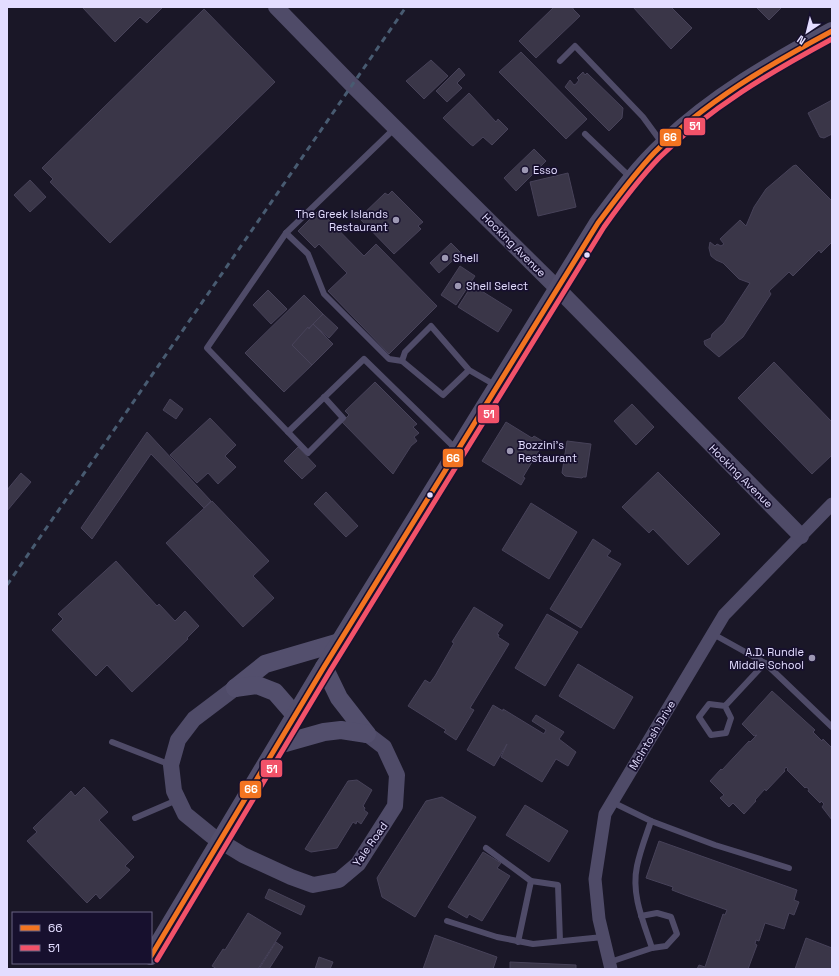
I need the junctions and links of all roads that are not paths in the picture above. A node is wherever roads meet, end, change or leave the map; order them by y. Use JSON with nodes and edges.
{"nodes":[{"id":1,"x":276,"y":7,"type":"edge"},
{"id":2,"x":832,"y":31,"type":"edge"},
{"id":3,"x":560,"y":60,"type":"dead end"},
{"id":4,"x":395,"y":128,"type":"junction"},
{"id":5,"x":585,"y":134,"type":"dead end"},
{"id":6,"x":663,"y":144,"type":"junction"},
{"id":7,"x":632,"y":180,"type":"junction"},
{"id":8,"x":286,"y":233,"type":"junction"},
{"id":9,"x":557,"y":288,"type":"junction"},
{"id":10,"x":402,"y":361,"type":"junction"},
{"id":11,"x":469,"y":370,"type":"junction"},
{"id":12,"x":497,"y":386,"type":"junction"},
{"id":13,"x":324,"y":397,"type":"junction"},
{"id":14,"x":288,"y":432,"type":"junction"},
{"id":15,"x":457,"y":450,"type":"junction"},
{"id":16,"x":832,"y":504,"type":"edge"},
{"id":17,"x":800,"y":536,"type":"junction"},
{"id":18,"x":713,"y":634,"type":"junction"},
{"id":19,"x":340,"y":642,"type":"junction"},
{"id":20,"x":766,"y":663,"type":"junction"},
{"id":21,"x":324,"y":667,"type":"junction"},
{"id":22,"x":235,"y":688,"type":"junction"},
{"id":23,"x":725,"y":706,"type":"junction"},
{"id":24,"x":295,"y":715,"type":"junction"},
{"id":25,"x":832,"y":727,"type":"edge"},
{"id":26,"x":367,"y":734,"type":"junction"},
{"id":27,"x":112,"y":742,"type":"dead end"},
{"id":28,"x":278,"y":745,"type":"junction"},
{"id":29,"x":171,"y":765,"type":"junction"},
{"id":30,"x":178,"y":800,"type":"junction"},
{"id":31,"x":612,"y":802,"type":"junction"},
{"id":32,"x":135,"y":818,"type":"dead end"},
{"id":33,"x":651,"y":821,"type":"junction"},
{"id":34,"x":486,"y":848,"type":"dead end"},
{"id":35,"x":788,"y":868,"type":"dead end"},
{"id":36,"x":531,"y":881,"type":"junction"},
{"id":37,"x":641,"y":916,"type":"junction"},
{"id":38,"x":447,"y":921,"type":"dead end"},
{"id":39,"x":603,"y":937,"type":"junction"},
{"id":40,"x":518,"y":942,"type":"junction"},
{"id":41,"x":560,"y":942,"type":"junction"},
{"id":42,"x":652,"y":948,"type":"junction"},
{"id":43,"x":152,"y":954,"type":"edge"},
{"id":44,"x":610,"y":966,"type":"edge"}],
"edges":[{"from":1,"to":4,"type":"street","name":"Hocking Avenue"},
{"from":2,"to":6,"type":"main road"},
{"from":3,"to":6,"type":"lane"},
{"from":4,"to":8,"type":"lane"},
{"from":4,"to":9,"type":"street","name":"Hocking Avenue"},
{"from":5,"to":7,"type":"lane"},
{"from":6,"to":7,"type":"main road"},
{"from":7,"to":9,"type":"main road"},
{"from":8,"to":10,"type":"lane"},
{"from":8,"to":14,"type":"lane"},
{"from":9,"to":12,"type":"main road"},
{"from":9,"to":17,"type":"street","name":"Hocking Avenue"},
{"from":10,"to":11,"type":"lane"},
{"from":10,"to":11,"type":"lane"},
{"from":11,"to":12,"type":"lane"},
{"from":12,"to":15,"type":"main road"},
{"from":13,"to":14,"type":"lane"},
{"from":13,"to":14,"type":"lane"},
{"from":13,"to":15,"type":"lane"},
{"from":15,"to":19,"type":"main road"},
{"from":16,"to":17,"type":"street","name":"McIntosh Drive"},
{"from":17,"to":18,"type":"street","name":"McIntosh Drive"},
{"from":18,"to":20,"type":"lane"},
{"from":18,"to":31,"type":"street","name":"McIntosh Drive"},
{"from":19,"to":21,"type":"main road"},
{"from":19,"to":22,"type":"main road"},
{"from":20,"to":23,"type":"lane"},
{"from":20,"to":25,"type":"lane"},
{"from":21,"to":24,"type":"main road"},
{"from":21,"to":26,"type":"main road"},
{"from":22,"to":24,"type":"main road"},
{"from":22,"to":29,"type":"street","name":"Yale Road"},
{"from":23,"to":23,"type":"lane"},
{"from":24,"to":28,"type":"main road"},
{"from":26,"to":28,"type":"main road"},
{"from":26,"to":30,"type":"street","name":"Yale Road"},
{"from":27,"to":29,"type":"lane"},
{"from":28,"to":43,"type":"main road"},
{"from":29,"to":30,"type":"street","name":"Yale Road"},
{"from":30,"to":32,"type":"lane"},
{"from":31,"to":33,"type":"lane"},
{"from":31,"to":39,"type":"street","name":"McIntosh Drive"},
{"from":33,"to":35,"type":"lane"},
{"from":33,"to":37,"type":"lane"},
{"from":34,"to":36,"type":"lane"},
{"from":36,"to":40,"type":"lane"},
{"from":36,"to":41,"type":"lane"},
{"from":37,"to":42,"type":"lane"},
{"from":37,"to":42,"type":"lane"},
{"from":38,"to":40,"type":"lane"},
{"from":39,"to":41,"type":"lane"},
{"from":39,"to":44,"type":"street","name":"McIntosh Drive"},
{"from":40,"to":41,"type":"lane"},
{"from":42,"to":44,"type":"lane"}]}
